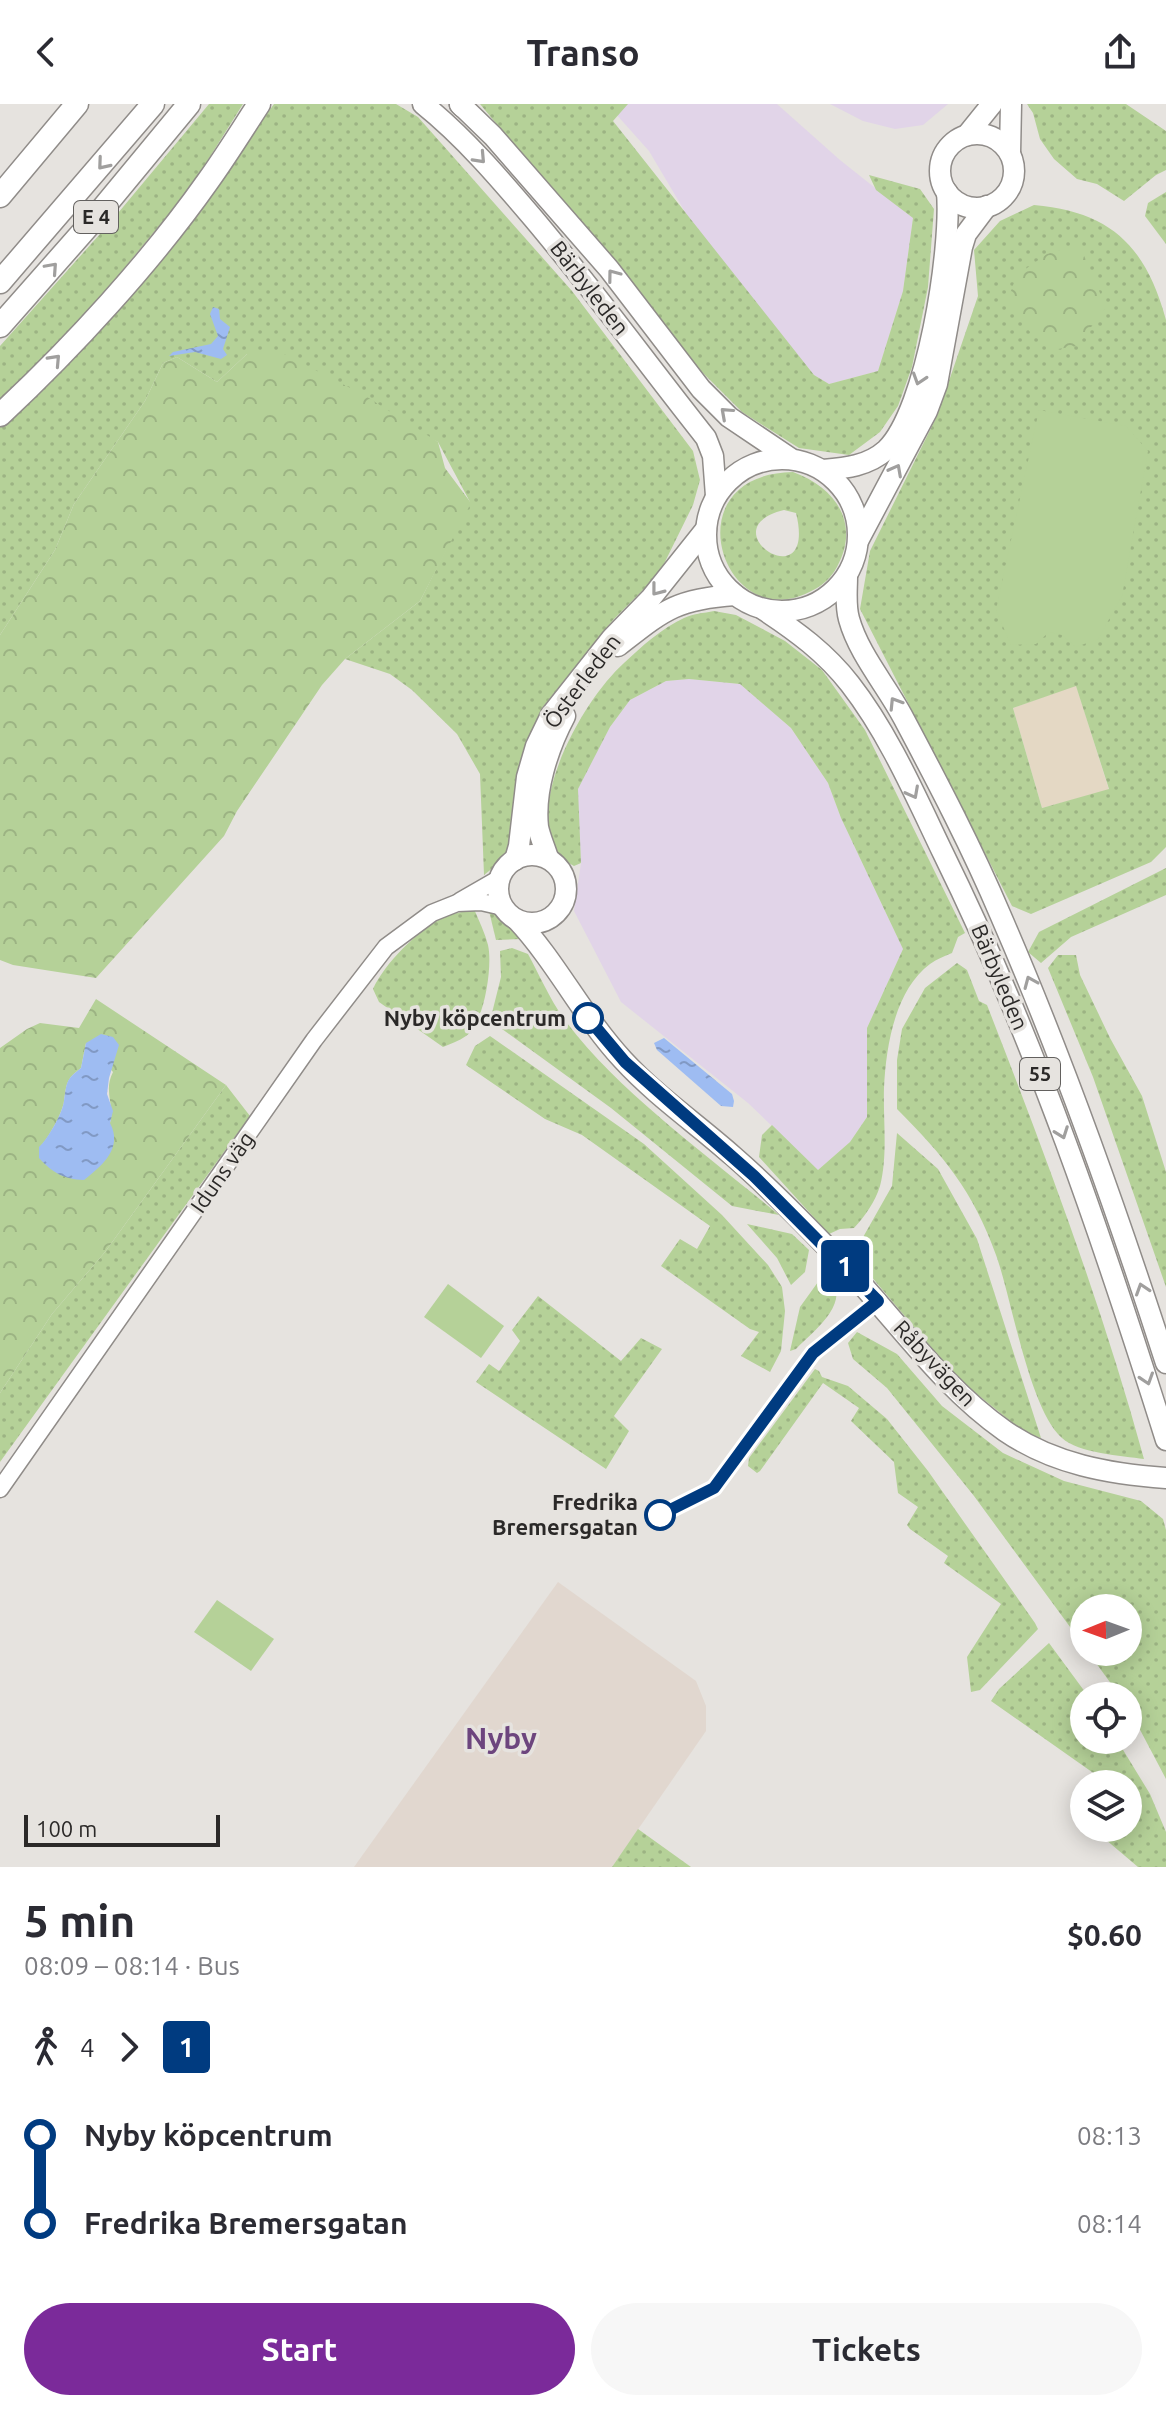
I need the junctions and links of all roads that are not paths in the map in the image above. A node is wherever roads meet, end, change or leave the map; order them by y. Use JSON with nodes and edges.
{"nodes":[{"id":1,"x":77,"y":104,"type":"edge"},
{"id":2,"x":153,"y":104,"type":"edge"},
{"id":3,"x":189,"y":104,"type":"edge"},
{"id":4,"x":259,"y":104,"type":"edge"},
{"id":5,"x":268,"y":104,"type":"edge"},
{"id":6,"x":423,"y":104,"type":"edge"},
{"id":7,"x":992,"y":104,"type":"edge"},
{"id":8,"x":1011,"y":104,"type":"edge"},
{"id":9,"x":462,"y":105,"type":"edge"},
{"id":10,"x":245,"y":125,"type":"junction"},
{"id":11,"x":967,"y":135,"type":"junction"},
{"id":12,"x":1010,"y":153,"type":"junction"},
{"id":13,"x":947,"y":192,"type":"junction"},
{"id":14,"x":0,"y":196,"type":"edge"},
{"id":15,"x":987,"y":206,"type":"junction"},
{"id":16,"x":0,"y":282,"type":"edge"},
{"id":17,"x":0,"y":326,"type":"edge"},
{"id":18,"x":0,"y":415,"type":"edge"},
{"id":19,"x":790,"y":458,"type":"junction"},
{"id":20,"x":823,"y":470,"type":"junction"},
{"id":21,"x":716,"y":496,"type":"junction"},
{"id":22,"x":706,"y":529,"type":"junction"},
{"id":23,"x":859,"y":539,"type":"junction"},
{"id":24,"x":847,"y":576,"type":"junction"},
{"id":25,"x":735,"y":595,"type":"junction"},
{"id":26,"x":764,"y":610,"type":"junction"},
{"id":27,"x":548,"y":858,"type":"junction"},
{"id":28,"x":515,"y":860,"type":"junction"},
{"id":29,"x":500,"y":878,"type":"junction"},
{"id":30,"x":457,"y":903,"type":"junction"},
{"id":31,"x":510,"y":913,"type":"junction"},
{"id":32,"x":551,"y":918,"type":"junction"},
{"id":33,"x":551,"y":963,"type":"junction"},
{"id":34,"x":1166,"y":1363,"type":"edge"},
{"id":35,"x":1166,"y":1440,"type":"edge"},
{"id":36,"x":1166,"y":1478,"type":"edge"},
{"id":37,"x":0,"y":1489,"type":"edge"}],
"edges":[{"from":1,"to":14,"type":"highway"},
{"from":2,"to":16,"type":"highway","number":"E 4","one_way":true},
{"from":17,"to":3,"type":"highway","number":"E 4","one_way":true},
{"from":4,"to":10,"type":"highway"},
{"from":5,"to":10,"type":"highway"},
{"from":6,"to":21,"type":"main road","name":"Bärbyleden","one_way":true},
{"from":7,"to":11,"type":"main road"},
{"from":8,"to":12,"type":"main road"},
{"from":19,"to":9,"type":"main road","name":"Bärbyleden","one_way":true},
{"from":18,"to":10,"type":"highway","one_way":true},
{"from":11,"to":12,"type":"main road"},
{"from":11,"to":13,"type":"main road"},
{"from":12,"to":15,"type":"main road"},
{"from":13,"to":15,"type":"main road"},
{"from":13,"to":20,"type":"main road","one_way":true},
{"from":23,"to":15,"type":"main road","one_way":true},
{"from":19,"to":20,"type":"main road"},
{"from":19,"to":21,"type":"main road"},
{"from":20,"to":23,"type":"main road"},
{"from":21,"to":22,"type":"main road"},
{"from":22,"to":25,"type":"main road"},
{"from":22,"to":28,"type":"main road","name":"Österleden","one_way":true},
{"from":23,"to":24,"type":"main road"},
{"from":24,"to":26,"type":"main road"},
{"from":34,"to":24,"type":"main road","name":"Bärbyleden","number":"55","one_way":true},
{"from":25,"to":26,"type":"main road"},
{"from":25,"to":27,"type":"main road","name":"Österleden"},
{"from":26,"to":35,"type":"main road","name":"Bärbyleden","number":"55","one_way":true},
{"from":27,"to":28,"type":"main road"},
{"from":27,"to":32,"type":"main road"},
{"from":28,"to":29,"type":"main road"},
{"from":29,"to":30,"type":"street"},
{"from":29,"to":31,"type":"main road"},
{"from":30,"to":31,"type":"street","name":"Iduns väg"},
{"from":30,"to":37,"type":"street","name":"Iduns väg"},
{"from":31,"to":32,"type":"main road"},
{"from":31,"to":33,"type":"main road","name":"Råbyvägen"},
{"from":32,"to":33,"type":"main road"},
{"from":33,"to":36,"type":"main road","name":"Råbyvägen"}]}
